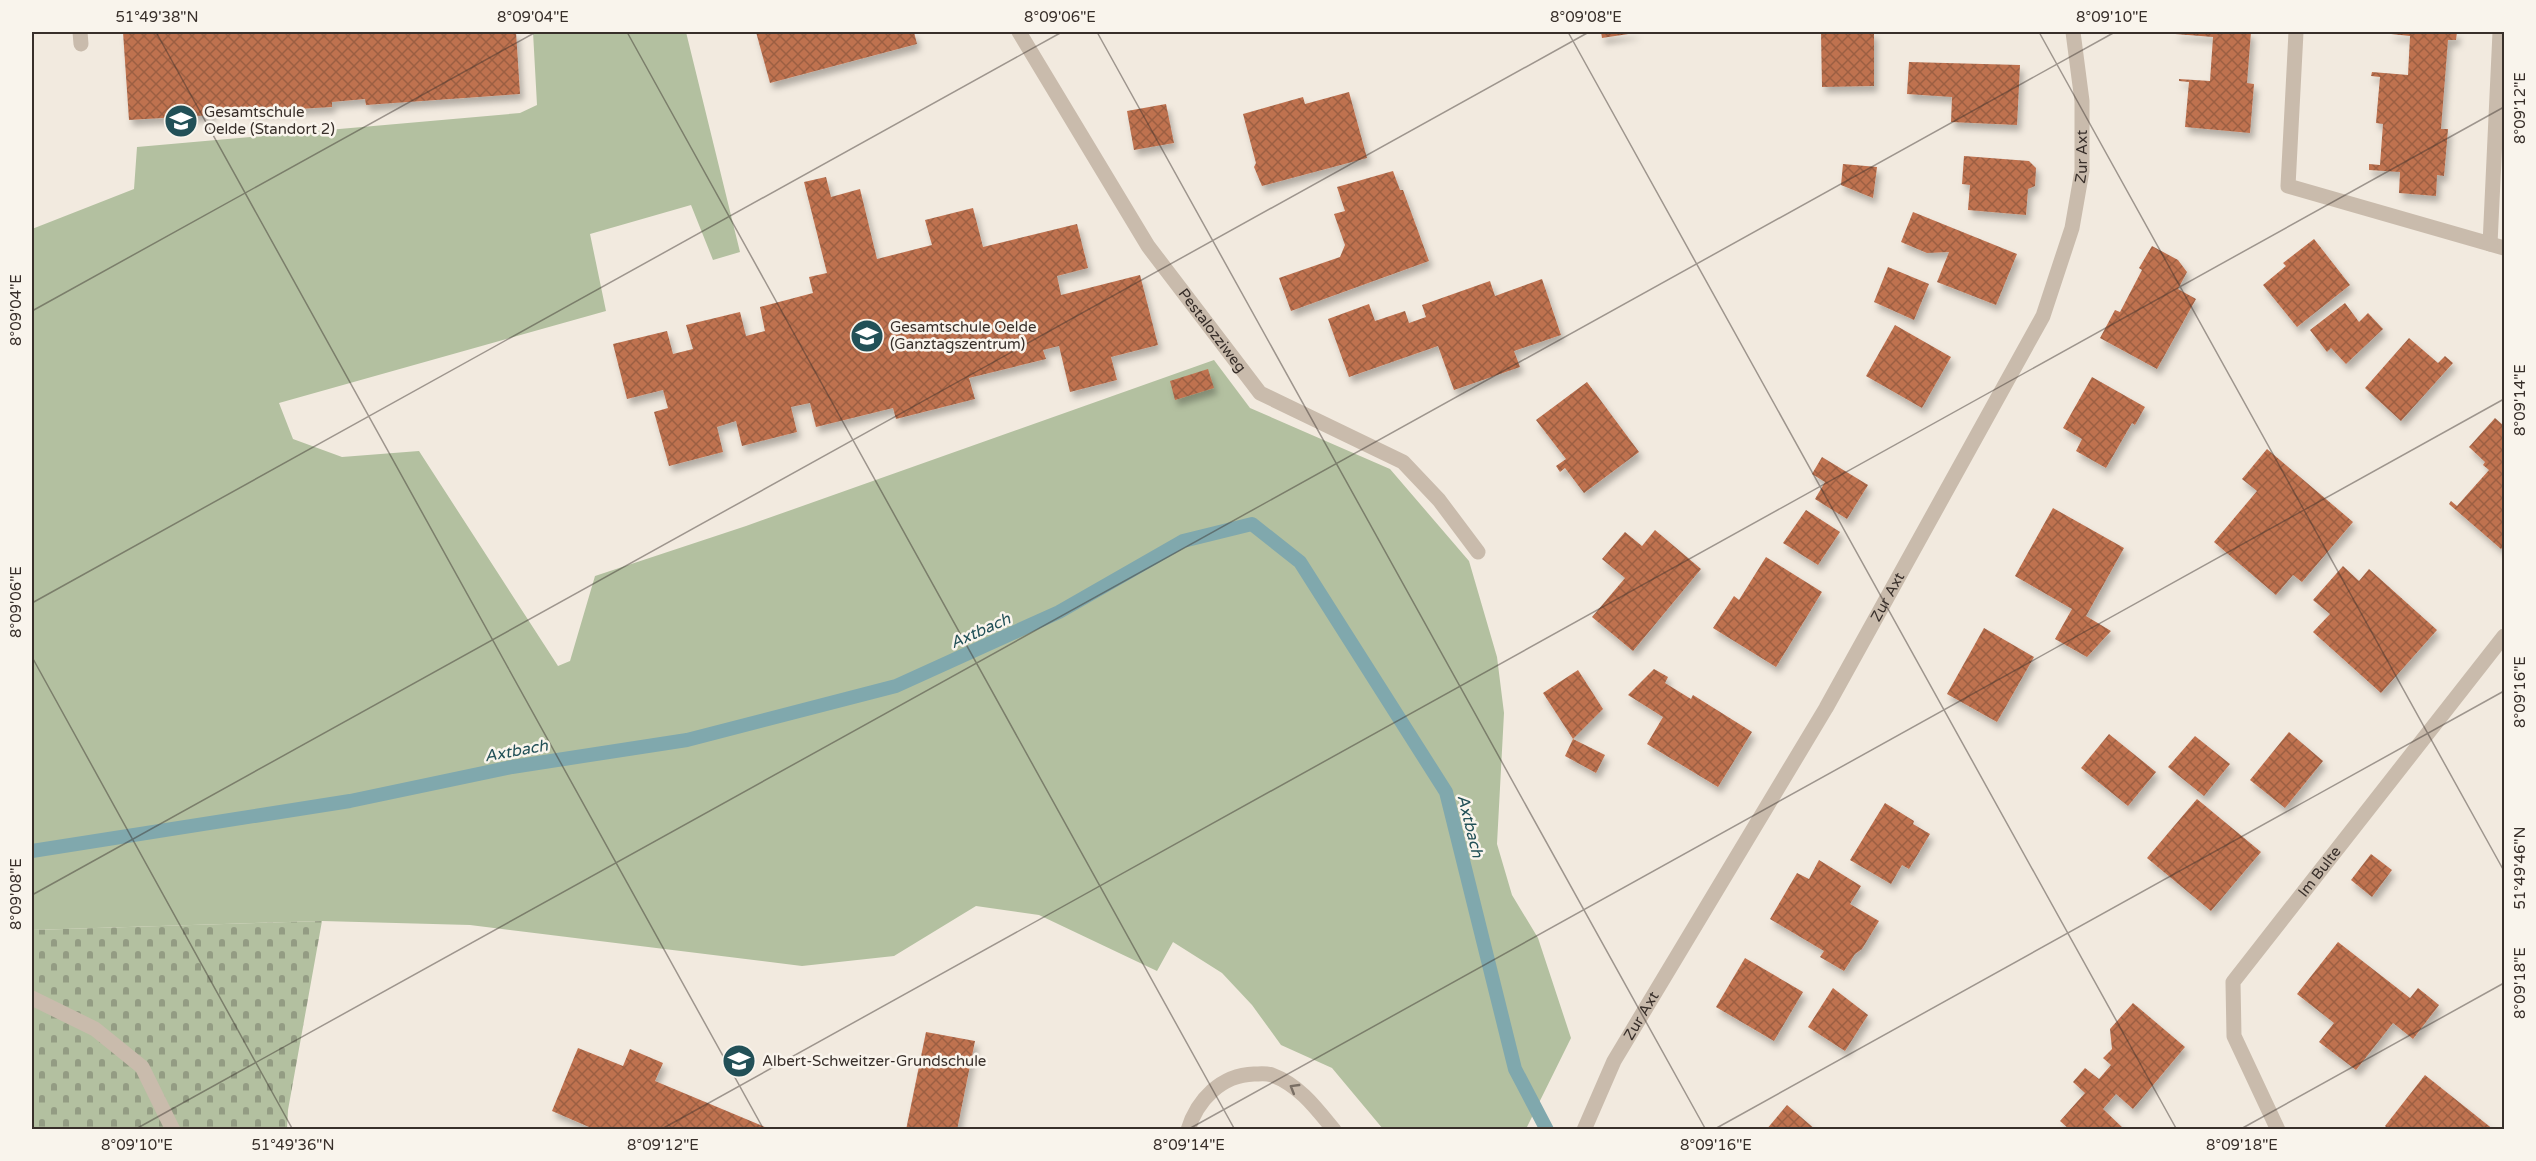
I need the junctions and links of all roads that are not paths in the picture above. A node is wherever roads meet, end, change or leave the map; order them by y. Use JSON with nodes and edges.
{"nodes":[{"id":1,"x":1019,"y":32,"type":"edge"},
{"id":2,"x":2073,"y":32,"type":"edge"},
{"id":3,"x":2296,"y":32,"type":"edge"},
{"id":4,"x":2500,"y":32,"type":"edge"},
{"id":5,"x":2497,"y":246,"type":"edge"},
{"id":6,"x":1478,"y":552,"type":"dead end"},
{"id":7,"x":2505,"y":636,"type":"edge"},
{"id":8,"x":32,"y":998,"type":"edge"},
{"id":9,"x":173,"y":1130,"type":"edge"},
{"id":10,"x":1188,"y":1130,"type":"edge"},
{"id":11,"x":1334,"y":1130,"type":"edge"},
{"id":12,"x":1584,"y":1130,"type":"edge"},
{"id":13,"x":2278,"y":1130,"type":"edge"}],
"edges":[{"from":1,"to":6,"type":"street","name":"Pestalozziweg"},
{"from":2,"to":12,"type":"street","name":"Zur Axt"},
{"from":3,"to":5,"type":"street"},
{"from":4,"to":5,"type":"street"},
{"from":7,"to":13,"type":"street","name":"Im Bulte"},
{"from":8,"to":9,"type":"street"},
{"from":11,"to":10,"type":"street","one_way":true}]}
